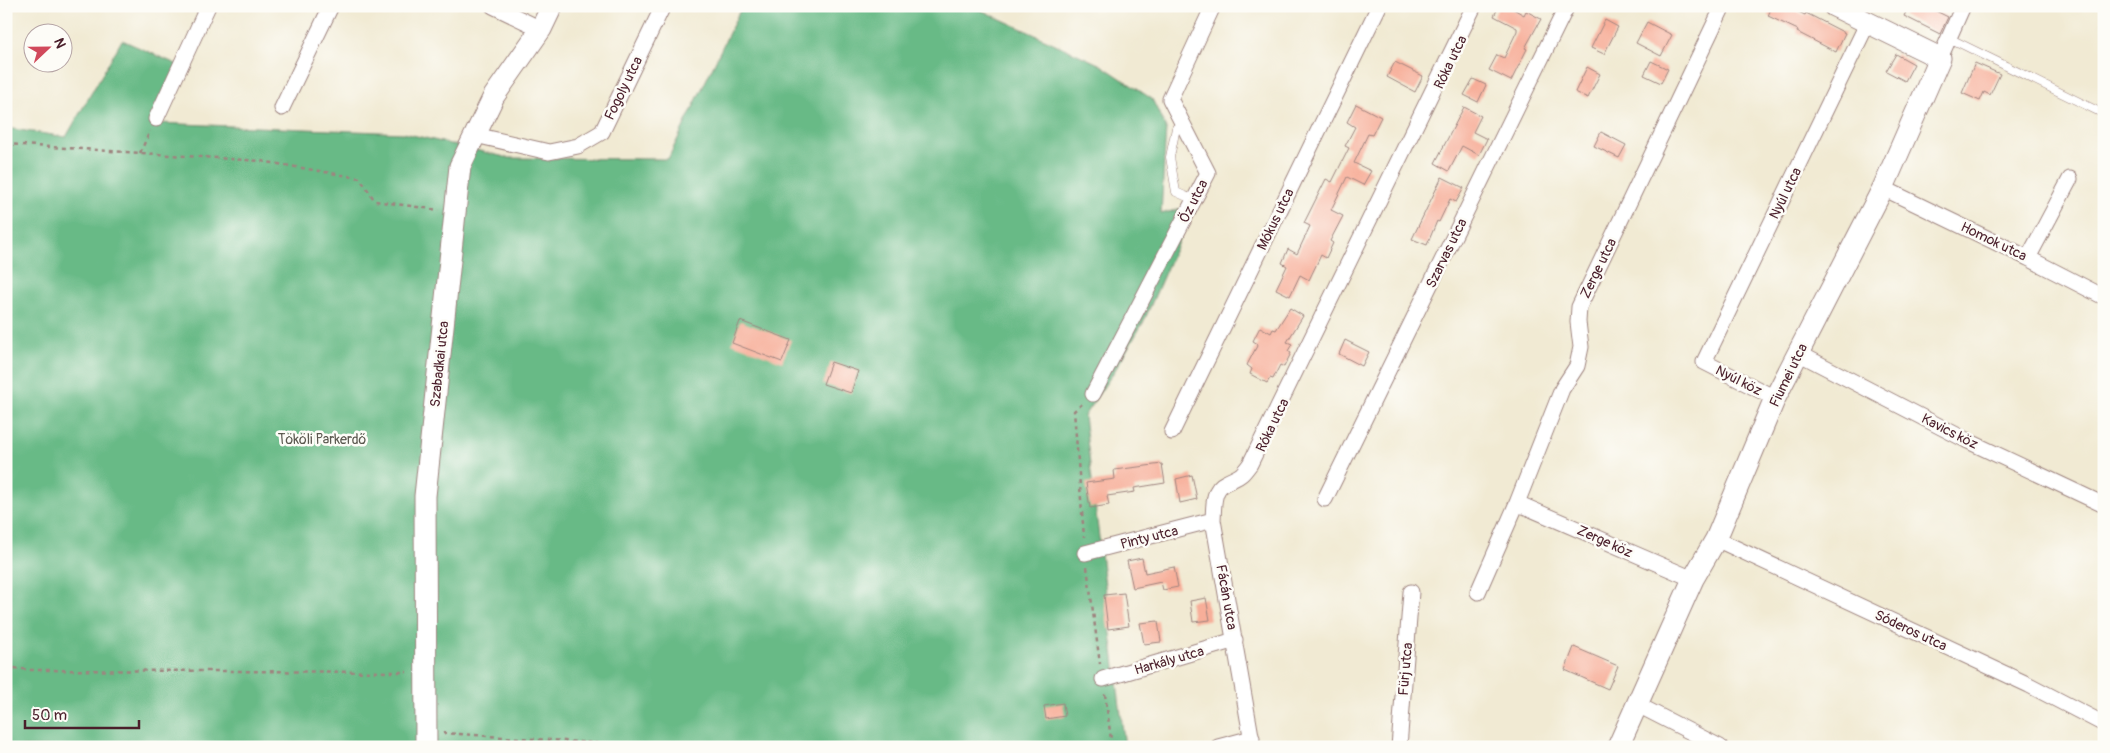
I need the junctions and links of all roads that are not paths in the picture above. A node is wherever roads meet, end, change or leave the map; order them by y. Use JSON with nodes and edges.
{"nodes":[{"id":1,"x":208,"y":6,"type":"edge"},
{"id":2,"x":332,"y":6,"type":"edge"},
{"id":3,"x":493,"y":6,"type":"edge"},
{"id":4,"x":552,"y":6,"type":"edge"},
{"id":5,"x":663,"y":6,"type":"edge"},
{"id":6,"x":1213,"y":6,"type":"edge"},
{"id":7,"x":1379,"y":6,"type":"edge"},
{"id":8,"x":1475,"y":6,"type":"edge"},
{"id":9,"x":1567,"y":6,"type":"edge"},
{"id":10,"x":1723,"y":6,"type":"edge"},
{"id":11,"x":1834,"y":6,"type":"edge"},
{"id":12,"x":1963,"y":6,"type":"edge"},
{"id":13,"x":1867,"y":24,"type":"junction"},
{"id":14,"x":541,"y":29,"type":"junction"},
{"id":15,"x":1949,"y":38,"type":"junction"},
{"id":16,"x":1940,"y":58,"type":"junction"},
{"id":17,"x":282,"y":108,"type":"dead end"},
{"id":18,"x":2104,"y":114,"type":"edge"},
{"id":19,"x":156,"y":119,"type":"road end"},
{"id":20,"x":1183,"y":125,"type":"junction"},
{"id":21,"x":476,"y":135,"type":"junction"},
{"id":22,"x":2070,"y":179,"type":"dead end"},
{"id":23,"x":1883,"y":188,"type":"junction"},
{"id":24,"x":1194,"y":200,"type":"junction"},
{"id":25,"x":2028,"y":258,"type":"junction"},
{"id":26,"x":2104,"y":297,"type":"edge"},
{"id":27,"x":1798,"y":353,"type":"junction"},
{"id":28,"x":1704,"y":362,"type":"joint"},
{"id":29,"x":1093,"y":394,"type":"dead end"},
{"id":30,"x":1775,"y":398,"type":"junction"},
{"id":31,"x":1172,"y":432,"type":"dead end"},
{"id":32,"x":1250,"y":464,"type":"joint"},
{"id":33,"x":1325,"y":499,"type":"dead end"},
{"id":34,"x":1517,"y":503,"type":"junction"},
{"id":35,"x":2104,"y":505,"type":"edge"},
{"id":36,"x":1213,"y":520,"type":"junction"},
{"id":37,"x":1716,"y":539,"type":"junction"},
{"id":38,"x":1085,"y":553,"type":"dead end"},
{"id":39,"x":1694,"y":580,"type":"junction"},
{"id":40,"x":1411,"y":592,"type":"dead end"},
{"id":41,"x":1478,"y":592,"type":"dead end"},
{"id":42,"x":1235,"y":640,"type":"junction"},
{"id":43,"x":1103,"y":680,"type":"dead end"},
{"id":44,"x":1638,"y":705,"type":"junction"},
{"id":45,"x":2104,"y":724,"type":"edge"},
{"id":46,"x":426,"y":739,"type":"edge"},
{"id":47,"x":1253,"y":742,"type":"edge"},
{"id":48,"x":1218,"y":747,"type":"edge"},
{"id":49,"x":1399,"y":747,"type":"edge"},
{"id":50,"x":1618,"y":747,"type":"edge"},
{"id":51,"x":1720,"y":747,"type":"edge"}],
"edges":[{"from":1,"to":19,"type":"street"},
{"from":2,"to":17,"type":"street"},
{"from":3,"to":14,"type":"street"},
{"from":4,"to":14,"type":"street","name":"Szabadkai utca"},
{"from":5,"to":21,"type":"street","name":"Fogoly utca"},
{"from":6,"to":20,"type":"street","name":"Őz utca"},
{"from":7,"to":31,"type":"street","name":"Mókus utca"},
{"from":8,"to":32,"type":"street","name":"Róka utca"},
{"from":9,"to":33,"type":"street","name":"Szarvas utca"},
{"from":10,"to":34,"type":"street","name":"Zerge utca"},
{"from":11,"to":13,"type":"street"},
{"from":12,"to":15,"type":"street","name":"Fiumei utca"},
{"from":13,"to":16,"type":"street"},
{"from":13,"to":28,"type":"street","name":"Nyúl utca"},
{"from":14,"to":21,"type":"street","name":"Szabadkai utca"},
{"from":15,"to":16,"type":"street","name":"Fiumei utca"},
{"from":15,"to":18,"type":"lane"},
{"from":16,"to":23,"type":"street","name":"Fiumei utca"},
{"from":20,"to":24,"type":"street","name":"Őz utca"},
{"from":20,"to":24,"type":"lane"},
{"from":21,"to":46,"type":"street","name":"Szabadkai utca"},
{"from":22,"to":25,"type":"street"},
{"from":23,"to":25,"type":"street","name":"Homok utca"},
{"from":23,"to":27,"type":"street","name":"Fiumei utca"},
{"from":24,"to":29,"type":"street","name":"Őz utca"},
{"from":25,"to":26,"type":"street","name":"Homok utca"},
{"from":27,"to":30,"type":"street","name":"Fiumei utca"},
{"from":27,"to":35,"type":"street","name":"Kavics köz"},
{"from":28,"to":30,"type":"street","name":"Nyúl köz"},
{"from":30,"to":37,"type":"street","name":"Fiumei utca"},
{"from":32,"to":36,"type":"street","name":"Fácán utca"},
{"from":34,"to":39,"type":"street","name":"Zerge köz"},
{"from":34,"to":41,"type":"street","name":"Zerge utca"},
{"from":36,"to":38,"type":"street","name":"Pinty utca"},
{"from":36,"to":42,"type":"street","name":"Fácán utca"},
{"from":37,"to":39,"type":"street","name":"Fiumei utca"},
{"from":37,"to":45,"type":"street","name":"Sóderos utca"},
{"from":39,"to":44,"type":"street","name":"Fiumei utca"},
{"from":40,"to":49,"type":"street","name":"Fürj utca"},
{"from":42,"to":43,"type":"street","name":"Harkály utca"},
{"from":42,"to":47,"type":"street","name":"Fácán utca"},
{"from":44,"to":50,"type":"street","name":"Fiumei utca"},
{"from":44,"to":51,"type":"street"},
{"from":47,"to":48,"type":"street"}]}
